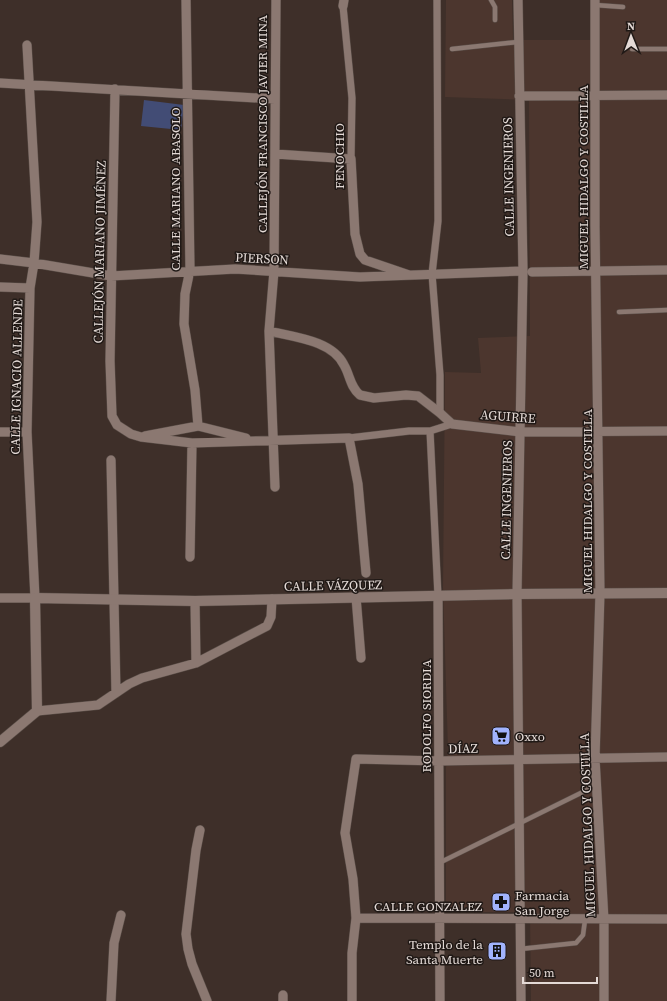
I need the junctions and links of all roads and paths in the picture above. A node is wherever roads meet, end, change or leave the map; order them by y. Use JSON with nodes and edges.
{"nodes":[{"id":1,"x":186,"y":0,"type":"edge"},
{"id":2,"x":276,"y":0,"type":"edge"},
{"id":3,"x":437,"y":0,"type":"edge"},
{"id":4,"x":491,"y":0,"type":"edge"},
{"id":5,"x":518,"y":0,"type":"edge"},
{"id":6,"x":344,"y":3,"type":"edge"},
{"id":7,"x":595,"y":3,"type":"edge"},
{"id":8,"x":623,"y":7,"type":"dead end"},
{"id":9,"x":495,"y":20,"type":"dead end"},
{"id":10,"x":518,"y":42,"type":"junction"},
{"id":11,"x":27,"y":45,"type":"dead end"},
{"id":12,"x":452,"y":49,"type":"dead end"},
{"id":13,"x":632,"y":49,"type":"dead end"},
{"id":14,"x":667,"y":49,"type":"edge"},
{"id":15,"x":0,"y":83,"type":"edge"},
{"id":16,"x":30,"y":85,"type":"junction"},
{"id":17,"x":115,"y":89,"type":"junction"},
{"id":18,"x":188,"y":95,"type":"junction"},
{"id":19,"x":595,"y":95,"type":"junction"},
{"id":20,"x":667,"y":95,"type":"edge"},
{"id":21,"x":519,"y":96,"type":"junction"},
{"id":22,"x":275,"y":99,"type":"junction"},
{"id":23,"x":275,"y":154,"type":"junction"},
{"id":24,"x":351,"y":159,"type":"junction"},
{"id":25,"x":0,"y":259,"type":"edge"},
{"id":26,"x":34,"y":263,"type":"junction"},
{"id":27,"x":190,"y":270,"type":"junction"},
{"id":28,"x":596,"y":270,"type":"junction"},
{"id":29,"x":667,"y":270,"type":"edge"},
{"id":30,"x":274,"y":271,"type":"junction"},
{"id":31,"x":527,"y":271,"type":"junction"},
{"id":32,"x":432,"y":274,"type":"junction"},
{"id":33,"x":111,"y":276,"type":"junction"},
{"id":34,"x":412,"y":276,"type":"junction"},
{"id":35,"x":0,"y":287,"type":"edge"},
{"id":36,"x":30,"y":288,"type":"junction"},
{"id":37,"x":667,"y":310,"type":"edge"},
{"id":38,"x":619,"y":312,"type":"dead end"},
{"id":39,"x":269,"y":331,"type":"junction"},
{"id":40,"x":440,"y":413,"type":"junction"},
{"id":41,"x":452,"y":424,"type":"junction"},
{"id":42,"x":198,"y":426,"type":"junction"},
{"id":43,"x":430,"y":431,"type":"junction"},
{"id":44,"x":600,"y":431,"type":"junction"},
{"id":45,"x":667,"y":431,"type":"edge"},
{"id":46,"x":0,"y":432,"type":"edge"},
{"id":47,"x":27,"y":432,"type":"junction"},
{"id":48,"x":520,"y":432,"type":"junction"},
{"id":49,"x":141,"y":437,"type":"junction"},
{"id":50,"x":349,"y":438,"type":"junction"},
{"id":51,"x":251,"y":440,"type":"junction"},
{"id":52,"x":274,"y":440,"type":"junction"},
{"id":53,"x":192,"y":443,"type":"junction"},
{"id":54,"x":111,"y":460,"type":"dead end"},
{"id":55,"x":275,"y":487,"type":"dead end"},
{"id":56,"x":190,"y":557,"type":"dead end"},
{"id":57,"x":366,"y":573,"type":"dead end"},
{"id":58,"x":600,"y":593,"type":"junction"},
{"id":59,"x":667,"y":593,"type":"edge"},
{"id":60,"x":517,"y":594,"type":"junction"},
{"id":61,"x":438,"y":596,"type":"junction"},
{"id":62,"x":356,"y":597,"type":"junction"},
{"id":63,"x":0,"y":598,"type":"edge"},
{"id":64,"x":35,"y":598,"type":"junction"},
{"id":65,"x":272,"y":599,"type":"junction"},
{"id":66,"x":114,"y":600,"type":"junction"},
{"id":67,"x":195,"y":601,"type":"junction"},
{"id":68,"x":361,"y":658,"type":"dead end"},
{"id":69,"x":196,"y":663,"type":"junction"},
{"id":70,"x":116,"y":694,"type":"junction"},
{"id":71,"x":37,"y":711,"type":"junction"},
{"id":72,"x":0,"y":742,"type":"edge"},
{"id":73,"x":667,"y":757,"type":"edge"},
{"id":74,"x":595,"y":758,"type":"junction"},
{"id":75,"x":518,"y":760,"type":"junction"},
{"id":76,"x":439,"y":761,"type":"junction"},
{"id":77,"x":597,"y":785,"type":"junction"},
{"id":78,"x":519,"y":825,"type":"junction"},
{"id":79,"x":200,"y":830,"type":"dead end"},
{"id":80,"x":439,"y":863,"type":"junction"},
{"id":81,"x":121,"y":915,"type":"dead end"},
{"id":82,"x":356,"y":918,"type":"junction"},
{"id":83,"x":521,"y":919,"type":"junction"},
{"id":84,"x":667,"y":919,"type":"edge"},
{"id":85,"x":440,"y":920,"type":"junction"},
{"id":86,"x":585,"y":920,"type":"junction"},
{"id":87,"x":604,"y":920,"type":"junction"},
{"id":88,"x":520,"y":949,"type":"junction"},
{"id":89,"x":111,"y":1001,"type":"edge"},
{"id":90,"x":207,"y":1001,"type":"edge"},
{"id":91,"x":352,"y":1001,"type":"edge"},
{"id":92,"x":440,"y":1001,"type":"edge"},
{"id":93,"x":521,"y":1001,"type":"edge"},
{"id":94,"x":604,"y":1001,"type":"edge"}],
"edges":[{"from":1,"to":18,"type":"street","name":"CALLE MARIANO ABASOLO"},
{"from":2,"to":22,"type":"street","name":"CALLEJÓN FRANCISCO JAVIER MINA"},
{"from":3,"to":32,"type":"street"},
{"from":4,"to":9,"type":"lane"},
{"from":5,"to":10,"type":"street","name":"CALLE INGENIEROS"},
{"from":6,"to":24,"type":"street","name":"FENOCHIO"},
{"from":7,"to":8,"type":"lane"},
{"from":7,"to":19,"type":"street","name":"MIGUEL HIDALGO Y COSTILLA"},
{"from":10,"to":12,"type":"lane"},
{"from":10,"to":21,"type":"street","name":"CALLE INGENIEROS"},
{"from":11,"to":16,"type":"street","name":"CALLE IGNACIO ALLENDE"},
{"from":13,"to":14,"type":"lane"},
{"from":15,"to":16,"type":"street"},
{"from":16,"to":17,"type":"street"},
{"from":16,"to":26,"type":"street","name":"CALLE IGNACIO ALLENDE"},
{"from":17,"to":18,"type":"street"},
{"from":17,"to":33,"type":"street","name":"CALLEJÓN MARIANO JIMÉNEZ"},
{"from":18,"to":22,"type":"street"},
{"from":18,"to":27,"type":"street","name":"CALLE MARIANO ABASOLO"},
{"from":19,"to":20,"type":"street"},
{"from":19,"to":21,"type":"street"},
{"from":19,"to":28,"type":"street","name":"MIGUEL HIDALGO Y COSTILLA"},
{"from":21,"to":31,"type":"street","name":"CALLE INGENIEROS"},
{"from":22,"to":23,"type":"street","name":"CALLEJÓN FRANCISCO JAVIER MINA"},
{"from":23,"to":24,"type":"street"},
{"from":23,"to":30,"type":"street","name":"CALLEJÓN FRANCISCO JAVIER MINA"},
{"from":24,"to":34,"type":"street","name":"FENOCHIO"},
{"from":25,"to":26,"type":"street","name":"PIERSON"},
{"from":26,"to":33,"type":"street","name":"PIERSON"},
{"from":26,"to":36,"type":"street","name":"CALLE IGNACIO ALLENDE"},
{"from":27,"to":30,"type":"street","name":"PIERSON"},
{"from":27,"to":33,"type":"street","name":"PIERSON"},
{"from":27,"to":42,"type":"street","name":"CALLE MARIANO ABASOLO"},
{"from":28,"to":29,"type":"street","name":"PIERSON"},
{"from":28,"to":31,"type":"street","name":"PIERSON"},
{"from":28,"to":44,"type":"street","name":"MIGUEL HIDALGO Y COSTILLA"},
{"from":30,"to":34,"type":"street","name":"PIERSON"},
{"from":30,"to":39,"type":"street","name":"CALLEJÓN FRANCISCO JAVIER MINA"},
{"from":31,"to":32,"type":"street","name":"PIERSON"},
{"from":31,"to":48,"type":"street","name":"CALLE INGENIEROS"},
{"from":32,"to":34,"type":"street","name":"PIERSON"},
{"from":32,"to":40,"type":"street"},
{"from":33,"to":49,"type":"street","name":"CALLEJÓN MARIANO JIMÉNEZ"},
{"from":35,"to":36,"type":"street"},
{"from":36,"to":47,"type":"street","name":"CALLE IGNACIO ALLENDE"},
{"from":37,"to":38,"type":"lane"},
{"from":39,"to":40,"type":"street"},
{"from":39,"to":52,"type":"street","name":"CALLEJÓN FRANCISCO JAVIER MINA"},
{"from":40,"to":41,"type":"street"},
{"from":41,"to":43,"type":"street","name":"AGUIRRE"},
{"from":41,"to":48,"type":"street","name":"AGUIRRE"},
{"from":42,"to":49,"type":"street"},
{"from":42,"to":51,"type":"street"},
{"from":43,"to":50,"type":"street","name":"AGUIRRE"},
{"from":43,"to":61,"type":"street","name":"RODOLFO SIORDIA"},
{"from":44,"to":45,"type":"street","name":"AGUIRRE"},
{"from":44,"to":48,"type":"street","name":"AGUIRRE"},
{"from":44,"to":58,"type":"street","name":"MIGUEL HIDALGO Y COSTILLA"},
{"from":46,"to":47,"type":"street"},
{"from":47,"to":64,"type":"street","name":"CALLE IGNACIO ALLENDE"},
{"from":48,"to":60,"type":"street","name":"CALLE INGENIEROS"},
{"from":49,"to":53,"type":"street"},
{"from":50,"to":52,"type":"street"},
{"from":50,"to":57,"type":"street"},
{"from":51,"to":52,"type":"street"},
{"from":51,"to":53,"type":"street"},
{"from":52,"to":55,"type":"street","name":"CALLEJÓN FRANCISCO JAVIER MINA"},
{"from":53,"to":56,"type":"street"},
{"from":54,"to":66,"type":"street"},
{"from":58,"to":59,"type":"street","name":"CALLE VÁZQUEZ"},
{"from":58,"to":60,"type":"street","name":"CALLE VÁZQUEZ"},
{"from":58,"to":74,"type":"street","name":"MIGUEL HIDALGO Y COSTILLA"},
{"from":60,"to":61,"type":"street","name":"CALLE VÁZQUEZ"},
{"from":60,"to":75,"type":"street","name":"CALLE INGENIEROS"},
{"from":61,"to":62,"type":"street","name":"CALLE VÁZQUEZ"},
{"from":61,"to":76,"type":"street","name":"RODOLFO SIORDIA"},
{"from":62,"to":65,"type":"street","name":"CALLE VÁZQUEZ"},
{"from":62,"to":68,"type":"street"},
{"from":63,"to":64,"type":"street","name":"CALLE VÁZQUEZ"},
{"from":64,"to":66,"type":"street","name":"CALLE VÁZQUEZ"},
{"from":64,"to":71,"type":"street","name":"CALLE IGNACIO ALLENDE"},
{"from":65,"to":67,"type":"street","name":"CALLE VÁZQUEZ"},
{"from":65,"to":69,"type":"street"},
{"from":66,"to":67,"type":"street","name":"CALLE VÁZQUEZ"},
{"from":66,"to":70,"type":"street"},
{"from":67,"to":69,"type":"street"},
{"from":69,"to":70,"type":"street"},
{"from":70,"to":71,"type":"street"},
{"from":71,"to":72,"type":"street"},
{"from":73,"to":74,"type":"street","name":"DÍAZ"},
{"from":74,"to":75,"type":"street","name":"DÍAZ"},
{"from":74,"to":77,"type":"street","name":"MIGUEL HIDALGO Y COSTILLA"},
{"from":75,"to":76,"type":"street","name":"DÍAZ"},
{"from":75,"to":78,"type":"street","name":"CALLE INGENIEROS"},
{"from":76,"to":80,"type":"street","name":"RODOLFO SIORDIA"},
{"from":76,"to":82,"type":"street","name":"DÍAZ"},
{"from":77,"to":78,"type":"lane"},
{"from":77,"to":87,"type":"street","name":"MIGUEL HIDALGO Y COSTILLA"},
{"from":78,"to":80,"type":"lane"},
{"from":78,"to":83,"type":"street","name":"CALLE INGENIEROS"},
{"from":79,"to":90,"type":"street"},
{"from":80,"to":85,"type":"street","name":"RODOLFO SIORDIA"},
{"from":81,"to":89,"type":"street"},
{"from":82,"to":85,"type":"street","name":"CALLE GONZALEZ"},
{"from":82,"to":91,"type":"street"},
{"from":83,"to":85,"type":"street","name":"CALLE GONZALEZ"},
{"from":83,"to":86,"type":"street","name":"CALLE GONZALEZ"},
{"from":83,"to":88,"type":"street","name":"CALLE INGENIEROS"},
{"from":84,"to":87,"type":"street","name":"CALLE GONZALEZ"},
{"from":85,"to":92,"type":"street","name":"RODOLFO SIORDIA"},
{"from":86,"to":87,"type":"street","name":"CALLE GONZALEZ"},
{"from":86,"to":88,"type":"lane"},
{"from":87,"to":94,"type":"street","name":"MIGUEL HIDALGO Y COSTILLA"},
{"from":88,"to":93,"type":"street","name":"CALLE INGENIEROS"}]}
